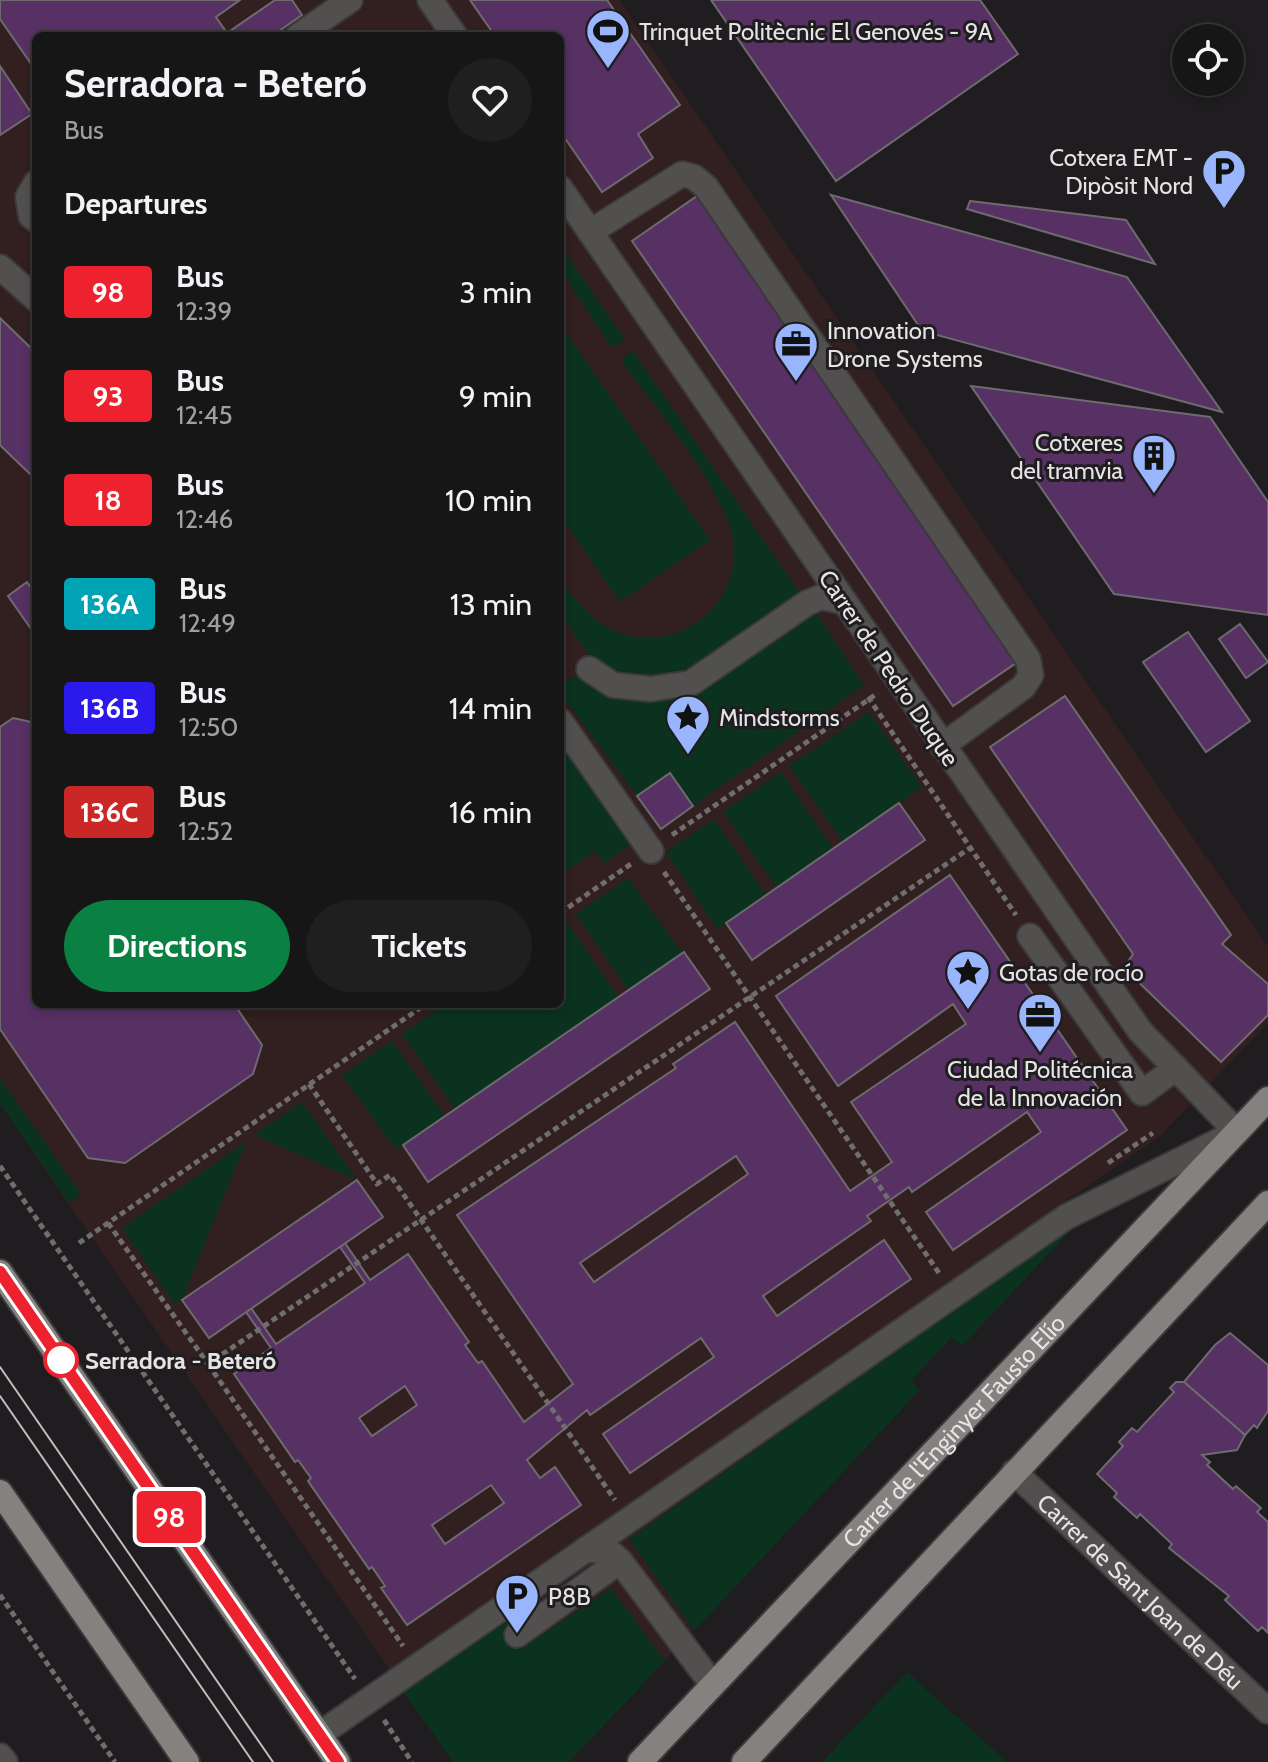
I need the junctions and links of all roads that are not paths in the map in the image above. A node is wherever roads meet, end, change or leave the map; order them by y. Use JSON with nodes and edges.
{"nodes":[{"id":1,"x":350,"y":0,"type":"edge"},
{"id":2,"x":430,"y":0,"type":"edge"},
{"id":3,"x":304,"y":32,"type":"edge"},
{"id":4,"x":452,"y":32,"type":"edge"},
{"id":5,"x":32,"y":190,"type":"edge"},
{"id":6,"x":564,"y":194,"type":"edge"},
{"id":7,"x":32,"y":217,"type":"edge"},
{"id":8,"x":590,"y":232,"type":"junction"},
{"id":9,"x":0,"y":267,"type":"edge"},
{"id":10,"x":32,"y":295,"type":"edge"},
{"id":11,"x":845,"y":602,"type":"junction"},
{"id":12,"x":589,"y":669,"type":"dead end"},
{"id":13,"x":564,"y":727,"type":"edge"},
{"id":14,"x":942,"y":746,"type":"junction"},
{"id":15,"x":651,"y":851,"type":"road end"},
{"id":16,"x":1030,"y":936,"type":"road end"},
{"id":17,"x":1176,"y":1068,"type":"junction"},
{"id":18,"x":1268,"y":1099,"type":"edge"},
{"id":19,"x":1237,"y":1132,"type":"junction"},
{"id":20,"x":1265,"y":1213,"type":"edge"},
{"id":21,"x":0,"y":1272,"type":"edge"},
{"id":22,"x":1014,"y":1472,"type":"junction"},
{"id":23,"x":0,"y":1492,"type":"edge"},
{"id":24,"x":586,"y":1549,"type":"junction"},
{"id":25,"x":620,"y":1561,"type":"junction"},
{"id":26,"x":517,"y":1635,"type":"dead end"},
{"id":27,"x":713,"y":1685,"type":"junction"},
{"id":28,"x":1268,"y":1711,"type":"edge"},
{"id":29,"x":320,"y":1734,"type":"junction"},
{"id":30,"x":0,"y":1756,"type":"edge"},
{"id":31,"x":5,"y":1762,"type":"edge"},
{"id":32,"x":187,"y":1762,"type":"edge"},
{"id":33,"x":338,"y":1762,"type":"edge"},
{"id":34,"x":640,"y":1762,"type":"edge"},
{"id":35,"x":744,"y":1762,"type":"edge"}],
"edges":[{"from":1,"to":3,"type":"street"},
{"from":2,"to":4,"type":"street"},
{"from":5,"to":7,"type":"street"},
{"from":6,"to":8,"type":"street","name":"Carrer de Pedro Duque"},
{"from":8,"to":11,"type":"street","name":"Carrer de Pedro Duque"},
{"from":8,"to":14,"type":"street"},
{"from":9,"to":10,"type":"street"},
{"from":11,"to":12,"type":"street"},
{"from":11,"to":14,"type":"street","name":"Carrer de Pedro Duque"},
{"from":13,"to":15,"type":"street"},
{"from":14,"to":17,"type":"street","name":"Carrer de Pedro Duque"},
{"from":16,"to":17,"type":"street"},
{"from":17,"to":19,"type":"street","name":"Carrer de Pedro Duque"},
{"from":18,"to":19,"type":"main road","name":"Carrer de l'Enginyer Fausto Elío"},
{"from":19,"to":24,"type":"street"},
{"from":19,"to":27,"type":"main road","name":"Carrer de l'Enginyer Fausto Elío"},
{"from":20,"to":22,"type":"main road"},
{"from":21,"to":29,"type":"main road"},
{"from":22,"to":28,"type":"street","name":"Carrer de Sant Joan de Déu"},
{"from":22,"to":35,"type":"main road"},
{"from":23,"to":32,"type":"main road"},
{"from":24,"to":25,"type":"street"},
{"from":24,"to":29,"type":"street"},
{"from":25,"to":26,"type":"street"},
{"from":25,"to":27,"type":"street"},
{"from":27,"to":34,"type":"main road","name":"Carrer de l'Enginyer Fausto Elío"},
{"from":29,"to":33,"type":"main road"},
{"from":30,"to":31,"type":"street"}]}
